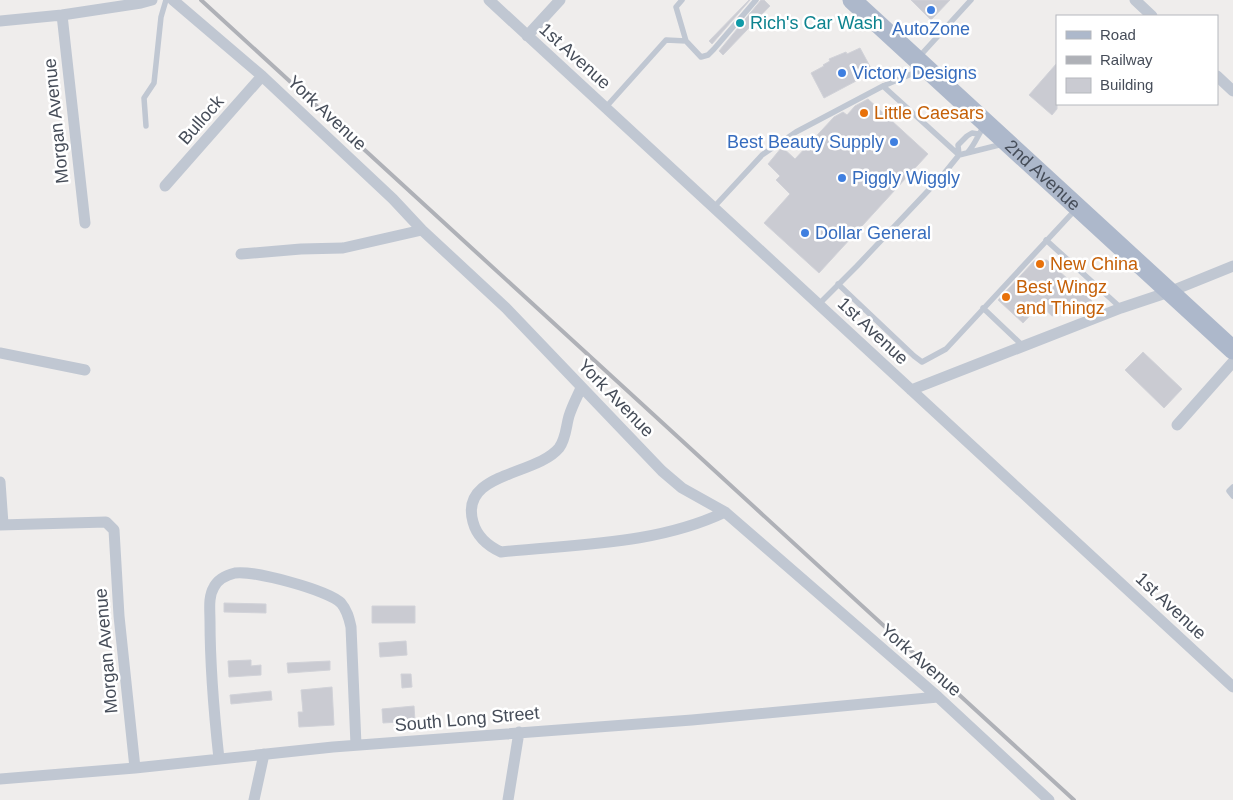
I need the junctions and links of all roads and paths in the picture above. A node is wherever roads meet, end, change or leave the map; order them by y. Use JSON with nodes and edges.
{"nodes":[{"id":1,"x":152,"y":0,"type":"edge"},
{"id":2,"x":166,"y":0,"type":"edge"},
{"id":3,"x":173,"y":0,"type":"edge"},
{"id":4,"x":489,"y":0,"type":"edge"},
{"id":5,"x":560,"y":0,"type":"edge"},
{"id":6,"x":682,"y":0,"type":"edge"},
{"id":7,"x":756,"y":0,"type":"edge"},
{"id":8,"x":852,"y":0,"type":"edge"},
{"id":9,"x":970,"y":0,"type":"edge"},
{"id":10,"x":1134,"y":0,"type":"edge"},
{"id":11,"x":62,"y":15,"type":"junction"},
{"id":12,"x":1151,"y":15,"type":"edge"},
{"id":13,"x":0,"y":20,"type":"edge"},
{"id":14,"x":527,"y":36,"type":"junction"},
{"id":15,"x":686,"y":41,"type":"junction"},
{"id":16,"x":921,"y":64,"type":"junction"},
{"id":17,"x":262,"y":76,"type":"junction"},
{"id":18,"x":1218,"y":77,"type":"edge"},
{"id":19,"x":882,"y":86,"type":"junction"},
{"id":20,"x":1233,"y":91,"type":"edge"},
{"id":21,"x":606,"y":107,"type":"junction"},
{"id":22,"x":146,"y":126,"type":"dead end"},
{"id":23,"x":982,"y":129,"type":"junction"},
{"id":24,"x":1006,"y":143,"type":"junction"},
{"id":25,"x":968,"y":152,"type":"junction"},
{"id":26,"x":959,"y":155,"type":"junction"},
{"id":27,"x":165,"y":186,"type":"dead end"},
{"id":28,"x":714,"y":207,"type":"junction"},
{"id":29,"x":1077,"y":207,"type":"junction"},
{"id":30,"x":85,"y":223,"type":"dead end"},
{"id":31,"x":422,"y":230,"type":"junction"},
{"id":32,"x":1046,"y":240,"type":"junction"},
{"id":33,"x":241,"y":254,"type":"dead end"},
{"id":34,"x":1233,"y":266,"type":"edge"},
{"id":35,"x":838,"y":284,"type":"junction"},
{"id":36,"x":1170,"y":292,"type":"junction"},
{"id":37,"x":819,"y":304,"type":"junction"},
{"id":38,"x":983,"y":308,"type":"junction"},
{"id":39,"x":1121,"y":308,"type":"junction"},
{"id":40,"x":1023,"y":346,"type":"junction"},
{"id":41,"x":1233,"y":350,"type":"edge"},
{"id":42,"x":0,"y":353,"type":"edge"},
{"id":43,"x":1233,"y":362,"type":"edge"},
{"id":44,"x":85,"y":370,"type":"dead end"},
{"id":45,"x":581,"y":388,"type":"junction"},
{"id":46,"x":911,"y":390,"type":"junction"},
{"id":47,"x":1177,"y":425,"type":"dead end"},
{"id":48,"x":0,"y":482,"type":"edge"},
{"id":49,"x":1233,"y":487,"type":"edge"},
{"id":50,"x":1233,"y":496,"type":"edge"},
{"id":51,"x":725,"y":512,"type":"junction"},
{"id":52,"x":1,"y":524,"type":"edge"},
{"id":53,"x":1233,"y":687,"type":"edge"},
{"id":54,"x":938,"y":697,"type":"junction"},
{"id":55,"x":519,"y":732,"type":"junction"},
{"id":56,"x":356,"y":745,"type":"junction"},
{"id":57,"x":264,"y":754,"type":"junction"},
{"id":58,"x":219,"y":758,"type":"junction"},
{"id":59,"x":135,"y":768,"type":"junction"},
{"id":60,"x":0,"y":779,"type":"edge"},
{"id":61,"x":254,"y":800,"type":"edge"},
{"id":62,"x":508,"y":800,"type":"edge"},
{"id":63,"x":1049,"y":800,"type":"edge"}],
"edges":[{"from":1,"to":11,"type":"street"},
{"from":2,"to":22,"type":"lane"},
{"from":3,"to":17,"type":"street","name":"York Avenue"},
{"from":4,"to":14,"type":"street","name":"1st Avenue"},
{"from":5,"to":14,"type":"street"},
{"from":6,"to":15,"type":"lane"},
{"from":7,"to":15,"type":"lane"},
{"from":8,"to":16,"type":"main road","name":"2nd Avenue"},
{"from":9,"to":16,"type":"lane"},
{"from":10,"to":12,"type":"street"},
{"from":11,"to":13,"type":"street"},
{"from":11,"to":30,"type":"street","name":"Morgan Avenue"},
{"from":14,"to":21,"type":"street","name":"1st Avenue"},
{"from":15,"to":21,"type":"lane"},
{"from":16,"to":19,"type":"lane"},
{"from":16,"to":23,"type":"main road","name":"2nd Avenue"},
{"from":17,"to":27,"type":"street","name":"Bullock"},
{"from":17,"to":31,"type":"street","name":"York Avenue"},
{"from":18,"to":20,"type":"street"},
{"from":19,"to":26,"type":"lane"},
{"from":19,"to":28,"type":"lane"},
{"from":21,"to":28,"type":"street","name":"1st Avenue"},
{"from":23,"to":24,"type":"main road","name":"2nd Avenue"},
{"from":23,"to":25,"type":"lane"},
{"from":23,"to":26,"type":"lane"},
{"from":24,"to":25,"type":"lane"},
{"from":24,"to":29,"type":"main road","name":"2nd Avenue"},
{"from":25,"to":26,"type":"lane"},
{"from":26,"to":35,"type":"lane"},
{"from":28,"to":37,"type":"street","name":"1st Avenue"},
{"from":29,"to":32,"type":"lane"},
{"from":29,"to":36,"type":"main road","name":"2nd Avenue"},
{"from":31,"to":33,"type":"street"},
{"from":31,"to":45,"type":"street","name":"York Avenue"},
{"from":32,"to":38,"type":"lane"},
{"from":32,"to":39,"type":"lane"},
{"from":34,"to":36,"type":"street"},
{"from":35,"to":37,"type":"lane"},
{"from":35,"to":38,"type":"lane"},
{"from":36,"to":39,"type":"street"},
{"from":36,"to":41,"type":"main road","name":"2nd Avenue"},
{"from":37,"to":46,"type":"street","name":"1st Avenue"},
{"from":38,"to":40,"type":"lane"},
{"from":39,"to":40,"type":"street"},
{"from":40,"to":46,"type":"street"},
{"from":42,"to":44,"type":"street"},
{"from":43,"to":47,"type":"street"},
{"from":45,"to":51,"type":"street","name":"York Avenue"},
{"from":45,"to":51,"type":"street"},
{"from":46,"to":53,"type":"street","name":"1st Avenue"},
{"from":48,"to":52,"type":"street"},
{"from":49,"to":50,"type":"lane"},
{"from":51,"to":54,"type":"street","name":"York Avenue"},
{"from":52,"to":59,"type":"street","name":"Morgan Avenue"},
{"from":54,"to":55,"type":"street","name":"South Long Street"},
{"from":54,"to":63,"type":"street","name":"York Avenue"},
{"from":55,"to":56,"type":"street","name":"South Long Street"},
{"from":55,"to":62,"type":"street"},
{"from":56,"to":57,"type":"street","name":"South Long Street"},
{"from":56,"to":58,"type":"street"},
{"from":57,"to":58,"type":"street","name":"South Long Street"},
{"from":57,"to":61,"type":"street"},
{"from":58,"to":59,"type":"street","name":"South Long Street"},
{"from":59,"to":60,"type":"street","name":"South Long Street"}]}
